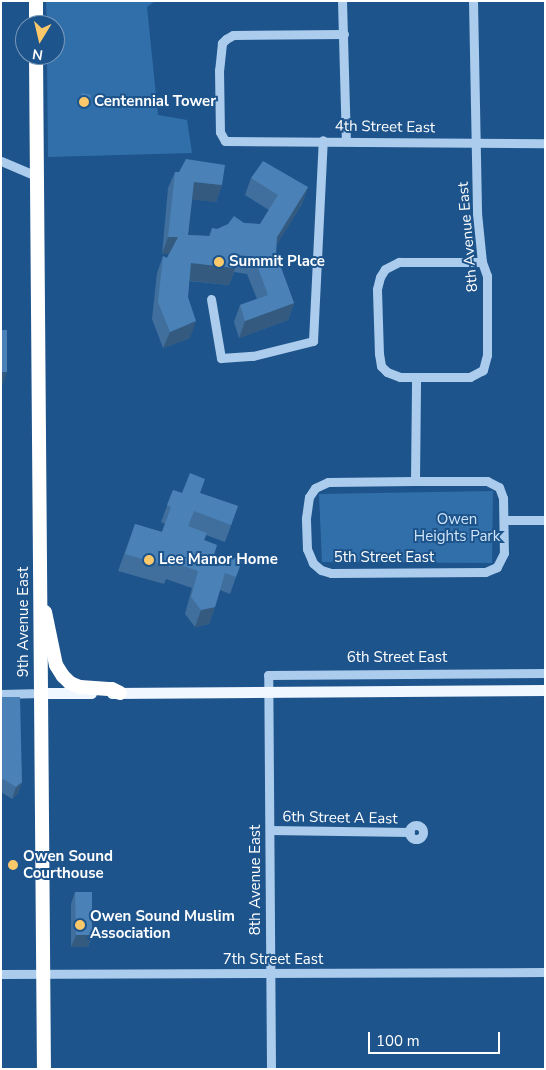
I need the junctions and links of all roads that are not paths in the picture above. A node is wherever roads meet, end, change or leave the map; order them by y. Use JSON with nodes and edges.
{"nodes":[{"id":1,"x":36,"y":1,"type":"edge"},
{"id":2,"x":342,"y":1,"type":"edge"},
{"id":3,"x":473,"y":1,"type":"edge"},
{"id":4,"x":36,"y":15,"type":"edge"},
{"id":5,"x":344,"y":34,"type":"junction"},
{"id":6,"x":36,"y":65,"type":"edge"},
{"id":7,"x":323,"y":140,"type":"junction"},
{"id":8,"x":346,"y":141,"type":"junction"},
{"id":9,"x":475,"y":142,"type":"junction"},
{"id":10,"x":545,"y":143,"type":"edge"},
{"id":11,"x":1,"y":161,"type":"edge"},
{"id":12,"x":37,"y":176,"type":"junction"},
{"id":13,"x":482,"y":262,"type":"junction"},
{"id":14,"x":211,"y":299,"type":"dead end"},
{"id":15,"x":416,"y":377,"type":"junction"},
{"id":16,"x":415,"y":481,"type":"junction"},
{"id":17,"x":504,"y":520,"type":"junction"},
{"id":18,"x":545,"y":520,"type":"edge"},
{"id":19,"x":41,"y":597,"type":"junction"},
{"id":20,"x":409,"y":673,"type":"junction"},
{"id":21,"x":545,"y":673,"type":"edge"},
{"id":22,"x":502,"y":674,"type":"junction"},
{"id":23,"x":503,"y":690,"type":"junction"},
{"id":24,"x":545,"y":690,"type":"edge"},
{"id":25,"x":409,"y":691,"type":"junction"},
{"id":26,"x":267,"y":692,"type":"junction"},
{"id":27,"x":41,"y":693,"type":"junction"},
{"id":28,"x":120,"y":693,"type":"junction"},
{"id":29,"x":1,"y":694,"type":"edge"},
{"id":30,"x":270,"y":830,"type":"junction"},
{"id":31,"x":410,"y":832,"type":"dead end"},
{"id":32,"x":545,"y":972,"type":"edge"},
{"id":33,"x":1,"y":974,"type":"edge"},
{"id":34,"x":43,"y":974,"type":"junction"},
{"id":35,"x":270,"y":974,"type":"junction"},
{"id":36,"x":44,"y":1069,"type":"edge"},
{"id":37,"x":271,"y":1069,"type":"edge"}],
"edges":[{"from":1,"to":4,"type":"highway"},
{"from":2,"to":5,"type":"street"},
{"from":3,"to":9,"type":"street","name":"8th Avenue East"},
{"from":5,"to":7,"type":"street","name":"4th Street East"},
{"from":5,"to":8,"type":"street"},
{"from":6,"to":12,"type":"highway","name":"9th Avenue East"},
{"from":7,"to":8,"type":"street","name":"4th Street East"},
{"from":7,"to":14,"type":"street"},
{"from":8,"to":9,"type":"street","name":"4th Street East"},
{"from":9,"to":10,"type":"street","name":"4th Street East"},
{"from":9,"to":13,"type":"street","name":"8th Avenue East"},
{"from":11,"to":12,"type":"street"},
{"from":12,"to":19,"type":"highway","name":"9th Avenue East"},
{"from":13,"to":15,"type":"street","name":"8th Avenue East"},
{"from":13,"to":15,"type":"street"},
{"from":15,"to":16,"type":"street"},
{"from":16,"to":17,"type":"street","name":"5th Street East"},
{"from":16,"to":17,"type":"street","name":"5th Street East"},
{"from":17,"to":18,"type":"street"},
{"from":19,"to":27,"type":"highway","name":"9th Avenue East"},
{"from":19,"to":28,"type":"highway"},
{"from":20,"to":22,"type":"street","name":"6th Street East"},
{"from":20,"to":25,"type":"street"},
{"from":20,"to":26,"type":"street","name":"6th Street East"},
{"from":21,"to":22,"type":"street","name":"6th Street East"},
{"from":22,"to":23,"type":"street"},
{"from":23,"to":24,"type":"main road"},
{"from":23,"to":25,"type":"main road"},
{"from":25,"to":26,"type":"main road"},
{"from":26,"to":28,"type":"main road"},
{"from":26,"to":30,"type":"street","name":"8th Avenue East"},
{"from":27,"to":28,"type":"main road"},
{"from":27,"to":29,"type":"street"},
{"from":27,"to":34,"type":"highway","name":"9th Avenue East"},
{"from":30,"to":31,"type":"street","name":"6th Street A East"},
{"from":30,"to":35,"type":"street","name":"8th Avenue East"},
{"from":32,"to":35,"type":"street","name":"7th Street East"},
{"from":33,"to":34,"type":"street","name":"7th Street East"},
{"from":34,"to":35,"type":"street","name":"7th Street East"},
{"from":34,"to":36,"type":"highway","name":"9th Avenue East"},
{"from":35,"to":37,"type":"street","name":"8th Avenue East"}]}
